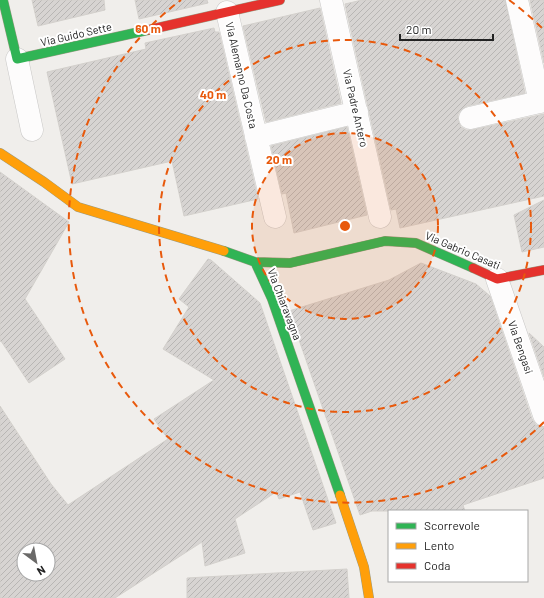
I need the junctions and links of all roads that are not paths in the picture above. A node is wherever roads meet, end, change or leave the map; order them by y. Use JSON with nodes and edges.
{"nodes":[{"id":1,"x":3,"y":0,"type":"edge"},
{"id":2,"x":280,"y":0,"type":"edge"},
{"id":3,"x":331,"y":0,"type":"edge"},
{"id":4,"x":517,"y":0,"type":"edge"},
{"id":5,"x":227,"y":12,"type":"junction"},
{"id":6,"x":17,"y":59,"type":"junction"},
{"id":7,"x":542,"y":101,"type":"edge"},
{"id":8,"x":357,"y":112,"type":"junction"},
{"id":9,"x":470,"y":118,"type":"dead end"},
{"id":10,"x":32,"y":130,"type":"dead end"},
{"id":11,"x":256,"y":137,"type":"junction"},
{"id":12,"x":0,"y":153,"type":"edge"},
{"id":13,"x":275,"y":217,"type":"dead end"},
{"id":14,"x":380,"y":217,"type":"dead end"},
{"id":15,"x":255,"y":262,"type":"junction"},
{"id":16,"x":544,"y":270,"type":"edge"},
{"id":17,"x":497,"y":279,"type":"junction"},
{"id":18,"x":544,"y":415,"type":"edge"},
{"id":19,"x":369,"y":598,"type":"edge"}],
"edges":[{"from":1,"to":6,"type":"street"},
{"from":2,"to":5,"type":"street","name":"Via Guido Sette"},
{"from":3,"to":8,"type":"street","name":"Via Padre Antero"},
{"from":4,"to":7,"type":"street"},
{"from":5,"to":6,"type":"street","name":"Via Guido Sette"},
{"from":5,"to":11,"type":"street","name":"Via Alemanno Da Costa"},
{"from":6,"to":10,"type":"street"},
{"from":7,"to":9,"type":"street"},
{"from":8,"to":11,"type":"street","name":"Via Alemanno Da Costa"},
{"from":8,"to":14,"type":"street","name":"Via Padre Antero"},
{"from":11,"to":13,"type":"street","name":"Via Alemanno Da Costa"},
{"from":12,"to":15,"type":"street","name":"Via Chiaravagna"},
{"from":15,"to":17,"type":"street","name":"Via Gabrio Casati"},
{"from":15,"to":19,"type":"street","name":"Via Chiaravagna"},
{"from":16,"to":17,"type":"street","name":"Via Gabrio Casati"},
{"from":17,"to":18,"type":"street","name":"Via Bengasi"}]}
